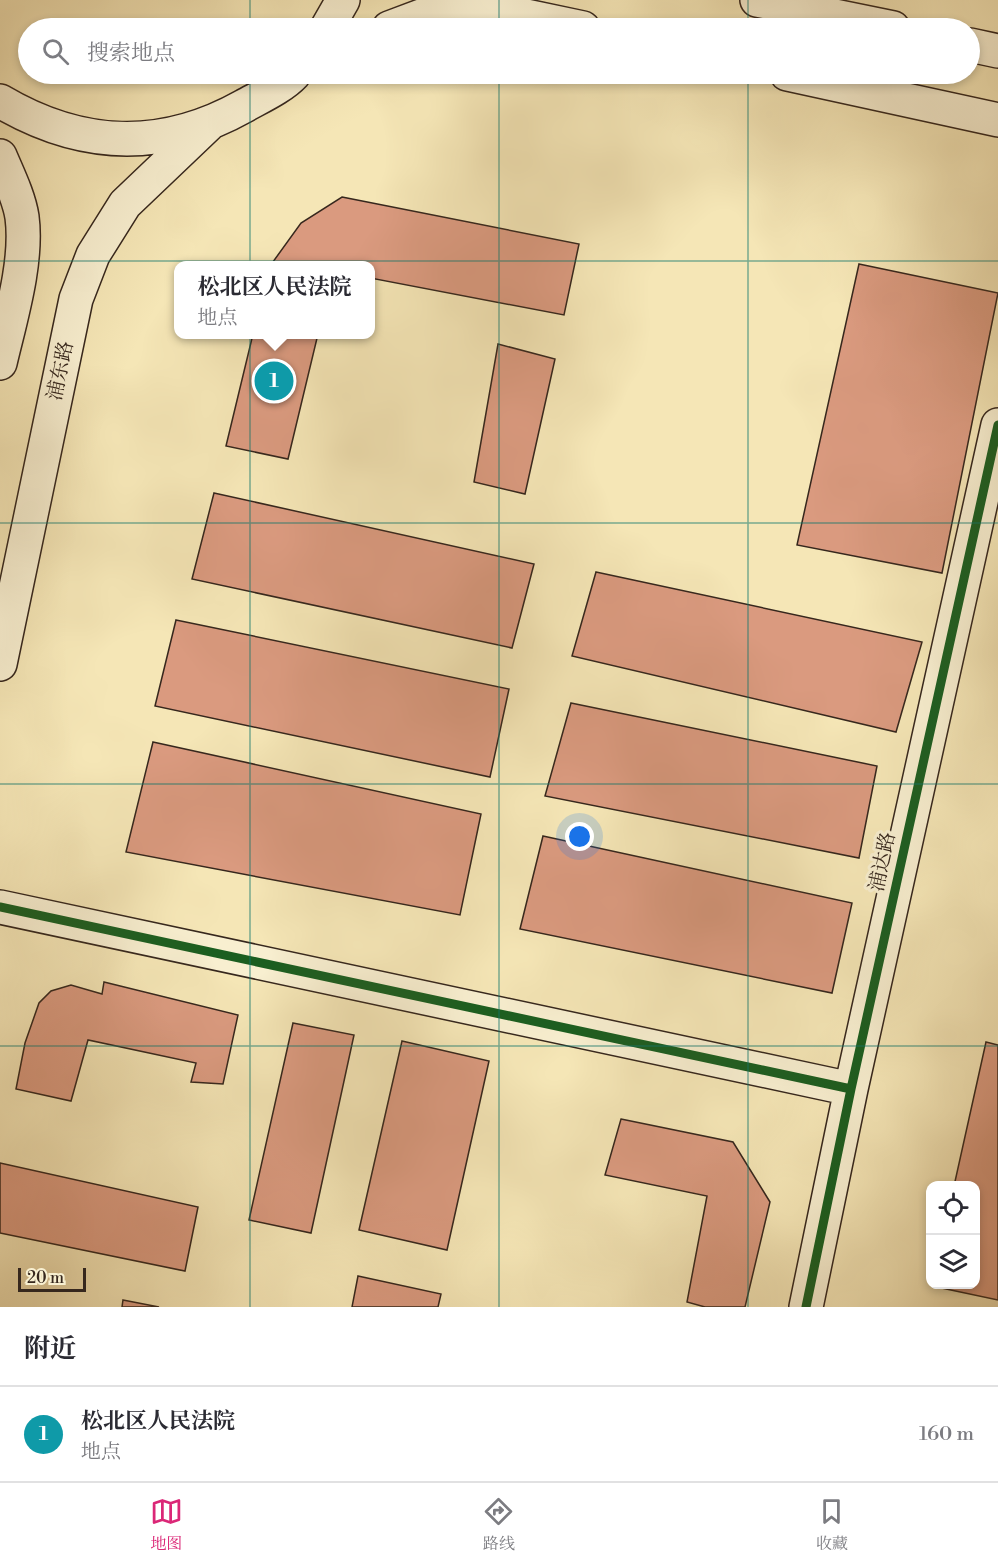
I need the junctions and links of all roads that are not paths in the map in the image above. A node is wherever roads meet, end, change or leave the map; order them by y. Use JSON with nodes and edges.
{"nodes":[{"id":1,"x":343,"y":0,"type":"edge"},
{"id":2,"x":757,"y":0,"type":"edge"},
{"id":3,"x":333,"y":18,"type":"edge"},
{"id":4,"x":416,"y":18,"type":"edge"},
{"id":5,"x":538,"y":18,"type":"edge"},
{"id":6,"x":844,"y":18,"type":"edge"},
{"id":7,"x":980,"y":47,"type":"edge"},
{"id":8,"x":998,"y":51,"type":"edge"},
{"id":9,"x":280,"y":84,"type":"edge"},
{"id":10,"x":833,"y":84,"type":"edge"},
{"id":11,"x":0,"y":101,"type":"edge"},
{"id":12,"x":998,"y":120,"type":"edge"},
{"id":13,"x":211,"y":122,"type":"junction"},
{"id":14,"x":0,"y":156,"type":"edge"},
{"id":15,"x":0,"y":363,"type":"edge"},
{"id":16,"x":998,"y":424,"type":"edge"},
{"id":17,"x":0,"y":664,"type":"edge"},
{"id":18,"x":0,"y":907,"type":"edge"},
{"id":19,"x":851,"y":1089,"type":"junction"},
{"id":20,"x":806,"y":1307,"type":"edge"}],
"edges":[{"from":1,"to":3,"type":"street"},
{"from":2,"to":6,"type":"street"},
{"from":4,"to":5,"type":"street"},
{"from":7,"to":8,"type":"street"},
{"from":9,"to":13,"type":"street"},
{"from":10,"to":12,"type":"street"},
{"from":11,"to":13,"type":"street"},
{"from":13,"to":17,"type":"street","name":"浦东路"},
{"from":14,"to":15,"type":"street"},
{"from":16,"to":19,"type":"street","name":"浦达路"},
{"from":18,"to":19,"type":"street"},
{"from":19,"to":20,"type":"street","name":"浦达路"}]}
